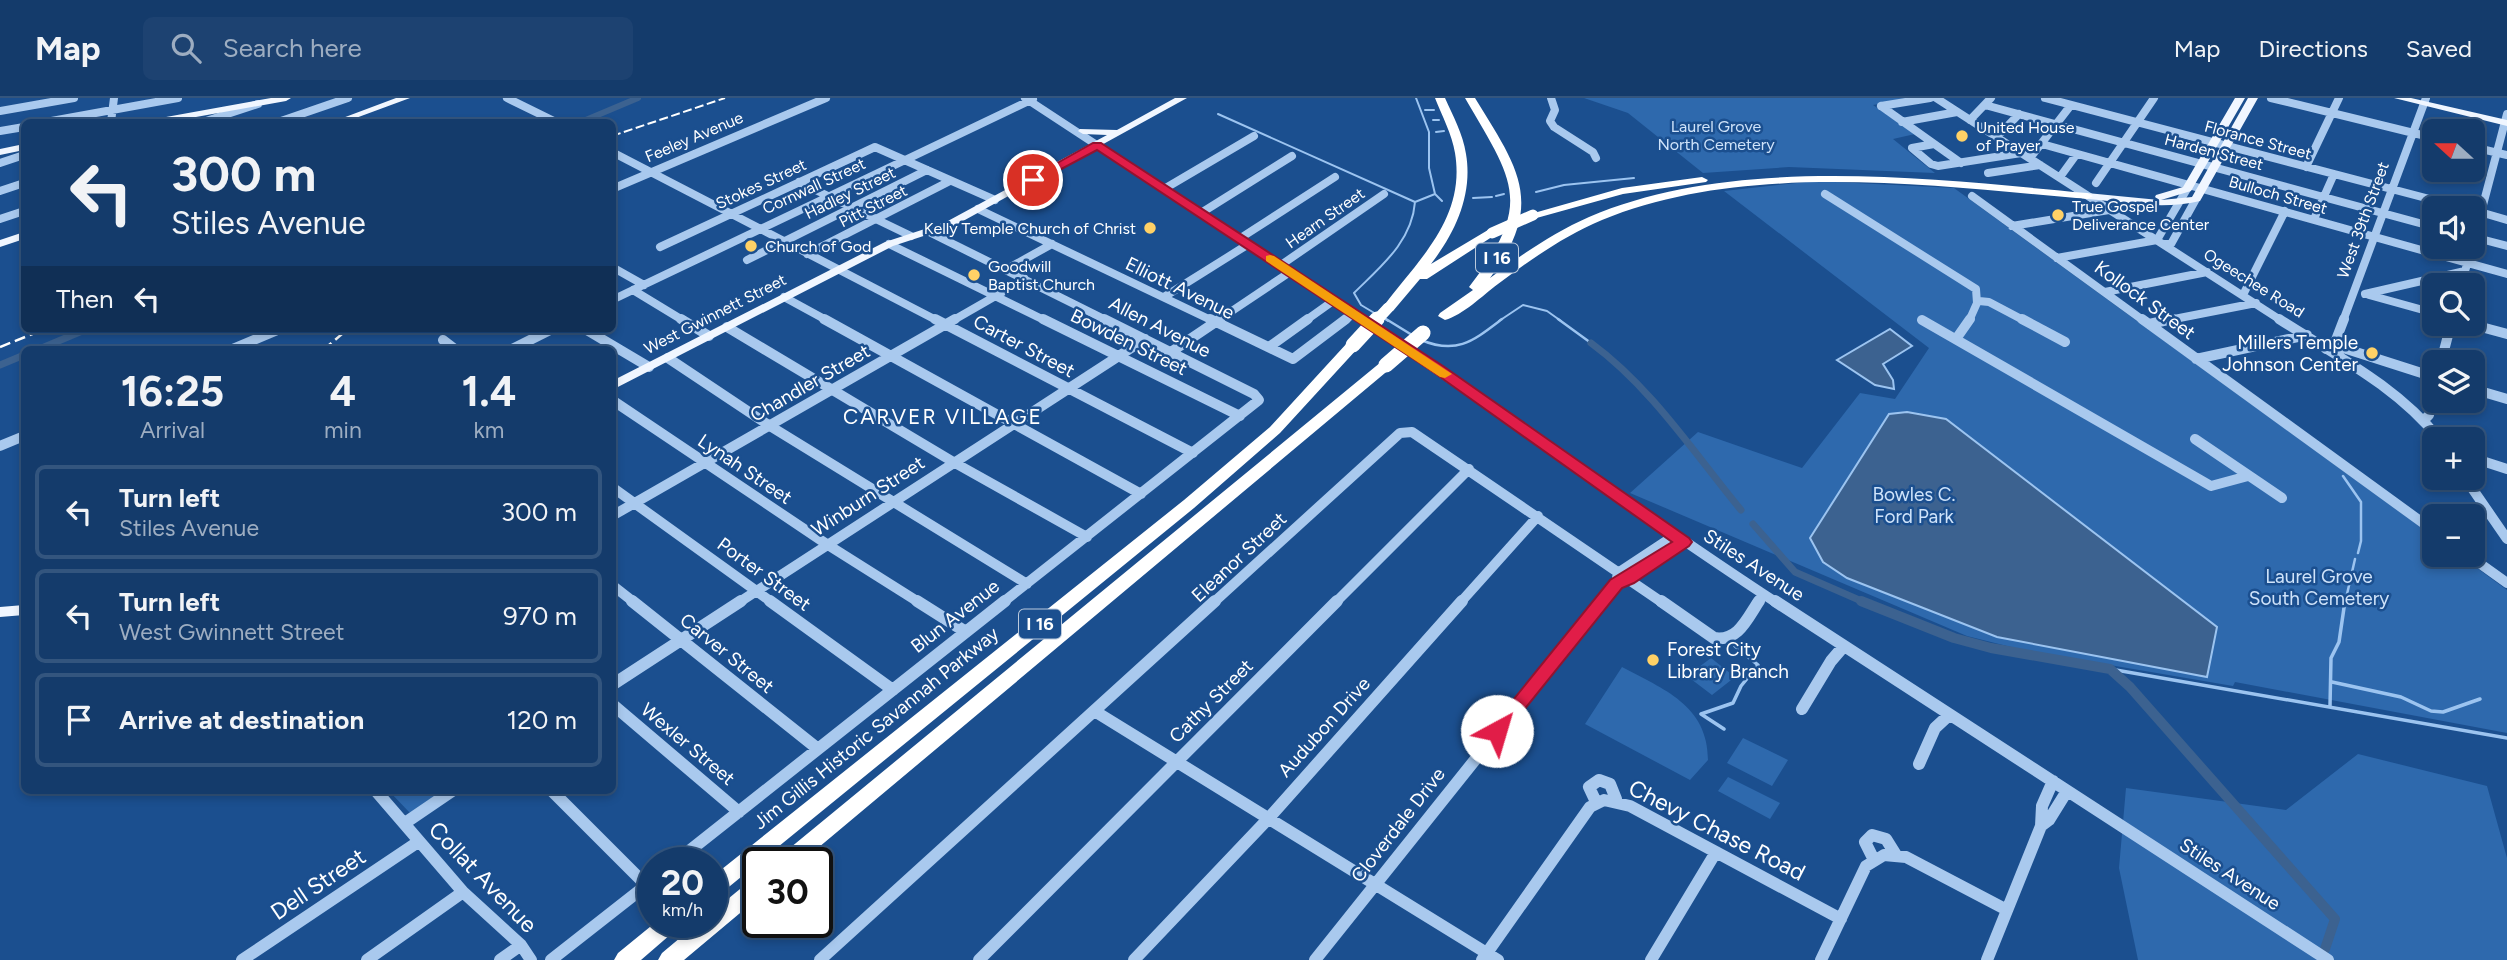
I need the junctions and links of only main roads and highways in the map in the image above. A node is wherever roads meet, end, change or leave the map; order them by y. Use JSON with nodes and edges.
{"nodes":[{"id":1,"x":283,"y":98,"type":"edge"},
{"id":2,"x":405,"y":98,"type":"edge"},
{"id":3,"x":1194,"y":98,"type":"edge"},
{"id":4,"x":1434,"y":98,"type":"edge"},
{"id":5,"x":1440,"y":98,"type":"edge"},
{"id":6,"x":1470,"y":98,"type":"edge"},
{"id":7,"x":1478,"y":98,"type":"edge"},
{"id":8,"x":2240,"y":98,"type":"edge"},
{"id":9,"x":2253,"y":98,"type":"edge"},
{"id":10,"x":2399,"y":98,"type":"edge"},
{"id":11,"x":2409,"y":98,"type":"edge"},
{"id":12,"x":2425,"y":101,"type":"edge"},
{"id":13,"x":1176,"y":103,"type":"edge"},
{"id":14,"x":184,"y":119,"type":"edge"},
{"id":15,"x":346,"y":119,"type":"edge"},
{"id":16,"x":2506,"y":120,"type":"edge"},
{"id":17,"x":1449,"y":121,"type":"junction"},
{"id":18,"x":1488,"y":129,"type":"junction"},
{"id":19,"x":1083,"y":131,"type":"road end"},
{"id":20,"x":1120,"y":131,"type":"junction"},
{"id":21,"x":2220,"y":144,"type":"junction"},
{"id":22,"x":1097,"y":145,"type":"junction"},
{"id":23,"x":21,"y":151,"type":"edge"},
{"id":24,"x":0,"y":152,"type":"edge"},
{"id":25,"x":2208,"y":165,"type":"junction"},
{"id":26,"x":2063,"y":179,"type":"road end"},
{"id":27,"x":2024,"y":187,"type":"junction"},
{"id":28,"x":2085,"y":194,"type":"junction"},
{"id":29,"x":21,"y":236,"type":"edge"},
{"id":30,"x":0,"y":244,"type":"edge"},
{"id":31,"x":1406,"y":287,"type":"junction"},
{"id":32,"x":1444,"y":316,"type":"junction"},
{"id":33,"x":616,"y":384,"type":"edge"},
{"id":34,"x":21,"y":610,"type":"edge"},
{"id":35,"x":0,"y":612,"type":"edge"},
{"id":36,"x":805,"y":847,"type":"edge"},
{"id":37,"x":728,"y":877,"type":"edge"},
{"id":38,"x":742,"y":899,"type":"edge"},
{"id":39,"x":652,"y":938,"type":"edge"},
{"id":40,"x":625,"y":960,"type":"edge"},
{"id":41,"x":668,"y":960,"type":"edge"}],
"edges":[{"from":1,"to":14,"type":"main road"},
{"from":2,"to":15,"type":"main road"},
{"from":3,"to":13,"type":"main road","name":"West Gwinnett Street"},
{"from":4,"to":17,"type":"highway"},
{"from":5,"to":17,"type":"highway","name":"Jim Gillis Historic Savannah Parkway","number":"I 16"},
{"from":6,"to":18,"type":"highway","number":"I 16"},
{"from":7,"to":18,"type":"highway"},
{"from":8,"to":21,"type":"main road"},
{"from":9,"to":21,"type":"main road"},
{"from":10,"to":12,"type":"main road"},
{"from":11,"to":12,"type":"main road"},
{"from":12,"to":16,"type":"main road"},
{"from":13,"to":20,"type":"main road","name":"West Gwinnett Street"},
{"from":13,"to":22,"type":"main road","name":"West Gwinnett Street"},
{"from":17,"to":31,"type":"highway","name":"Jim Gillis Historic Savannah Parkway","number":"I 16"},
{"from":18,"to":32,"type":"highway","number":"I 16"},
{"from":19,"to":20,"type":"main road"},
{"from":20,"to":22,"type":"main road","name":"West Gwinnett Street"},
{"from":21,"to":25,"type":"main road"},
{"from":22,"to":33,"type":"main road","name":"West Gwinnett Street"},
{"from":23,"to":24,"type":"main road"},
{"from":25,"to":28,"type":"main road"},
{"from":25,"to":28,"type":"main road"},
{"from":26,"to":27,"type":"highway"},
{"from":27,"to":28,"type":"highway"},
{"from":27,"to":31,"type":"highway","bridge":true},
{"from":28,"to":32,"type":"highway"},
{"from":29,"to":30,"type":"main road"},
{"from":31,"to":37,"type":"highway","name":"Jim Gillis Historic Savannah Parkway","number":"I 16","bridge":true},
{"from":32,"to":36,"type":"highway","number":"I 16","bridge":true},
{"from":34,"to":35,"type":"main road"},
{"from":38,"to":41,"type":"highway"},
{"from":39,"to":40,"type":"highway"}]}
